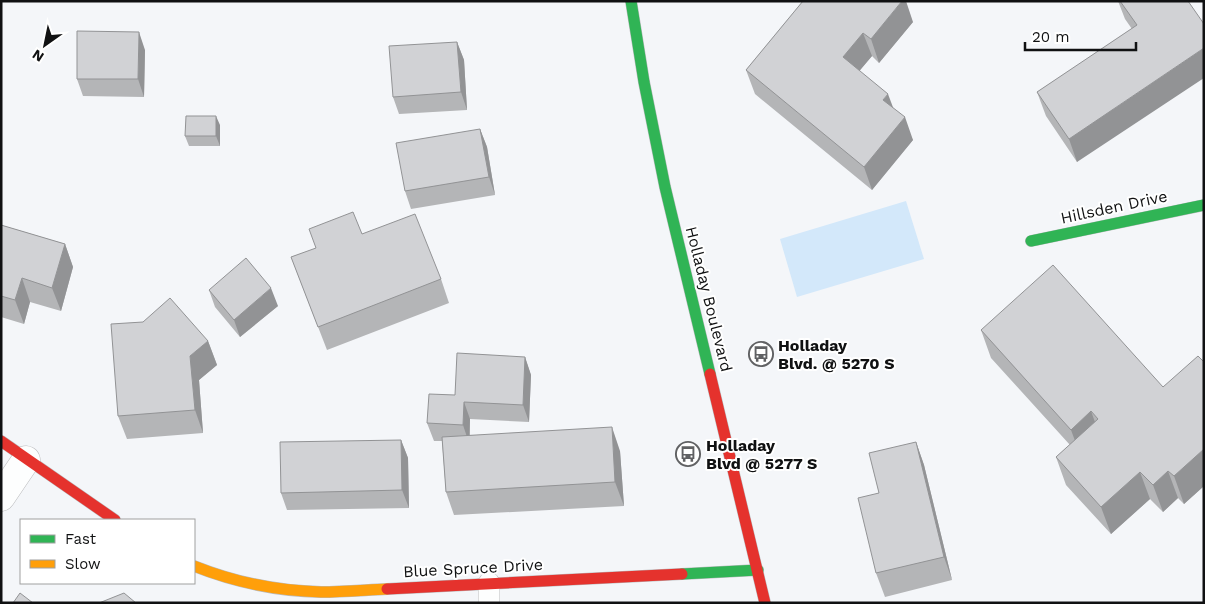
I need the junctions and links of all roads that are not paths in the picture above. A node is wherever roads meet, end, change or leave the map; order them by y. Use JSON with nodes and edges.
{"nodes":[{"id":1,"x":632,"y":1,"type":"edge"},
{"id":2,"x":1204,"y":206,"type":"edge"},
{"id":3,"x":1031,"y":241,"type":"dead end"},
{"id":4,"x":1,"y":442,"type":"edge"},
{"id":5,"x":26,"y":460,"type":"junction"},
{"id":6,"x":1,"y":497,"type":"edge"},
{"id":7,"x":114,"y":519,"type":"edge"},
{"id":8,"x":195,"y":566,"type":"edge"},
{"id":9,"x":758,"y":570,"type":"junction"},
{"id":10,"x":489,"y":593,"type":"edge"},
{"id":11,"x":766,"y":603,"type":"edge"}],
"edges":[{"from":1,"to":9,"type":"street","name":"Holladay Boulevard"},
{"from":2,"to":3,"type":"street","name":"Hillsden Drive"},
{"from":4,"to":5,"type":"street"},
{"from":5,"to":6,"type":"street"},
{"from":5,"to":7,"type":"street"},
{"from":8,"to":10,"type":"street","name":"Blue Spruce Drive"},
{"from":9,"to":10,"type":"street","name":"Blue Spruce Drive"},
{"from":9,"to":11,"type":"street","name":"Holladay Boulevard"}]}
